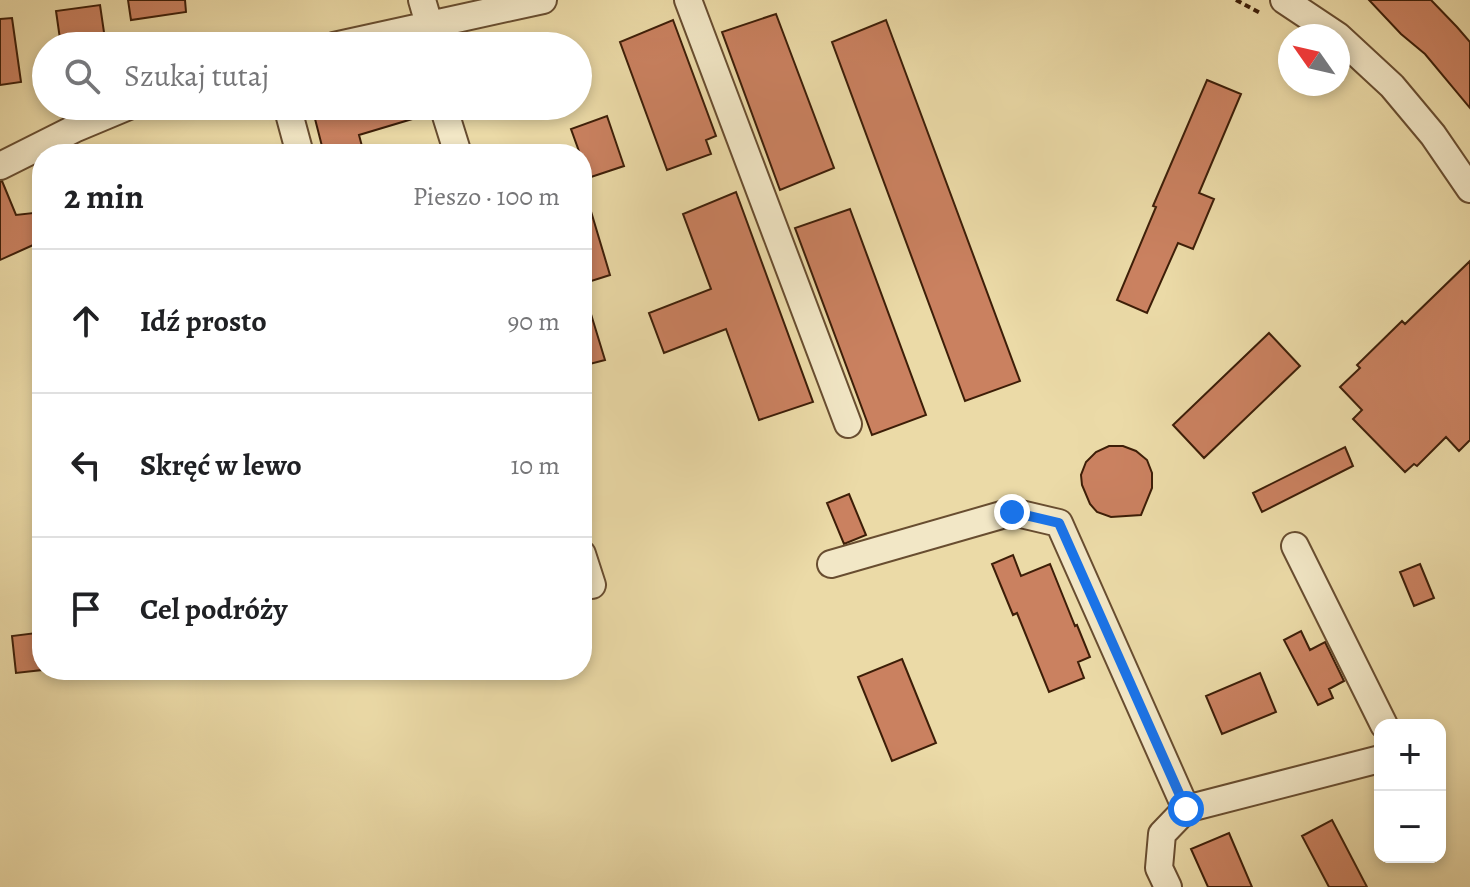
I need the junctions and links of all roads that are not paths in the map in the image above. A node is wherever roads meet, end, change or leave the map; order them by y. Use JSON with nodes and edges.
{"nodes":[{"id":1,"x":543,"y":0,"type":"edge"},
{"id":2,"x":688,"y":0,"type":"edge"},
{"id":3,"x":1284,"y":0,"type":"edge"},
{"id":4,"x":423,"y":24,"type":"edge"},
{"id":5,"x":1320,"y":24,"type":"edge"},
{"id":6,"x":391,"y":32,"type":"edge"},
{"id":7,"x":1350,"y":47,"type":"edge"},
{"id":8,"x":96,"y":120,"type":"edge"},
{"id":9,"x":291,"y":120,"type":"edge"},
{"id":10,"x":447,"y":120,"type":"edge"},
{"id":11,"x":44,"y":144,"type":"edge"},
{"id":12,"x":297,"y":144,"type":"edge"},
{"id":13,"x":455,"y":144,"type":"edge"},
{"id":14,"x":32,"y":150,"type":"edge"},
{"id":15,"x":0,"y":166,"type":"edge"},
{"id":16,"x":1470,"y":189,"type":"edge"},
{"id":17,"x":848,"y":424,"type":"dead end"},
{"id":18,"x":1295,"y":546,"type":"dead end"},
{"id":19,"x":831,"y":564,"type":"dead end"},
{"id":20,"x":1381,"y":719,"type":"edge"},
{"id":21,"x":1374,"y":761,"type":"edge"},
{"id":22,"x":1186,"y":809,"type":"junction"},
{"id":23,"x":1168,"y":887,"type":"edge"}],
"edges":[{"from":1,"to":4,"type":"street"},
{"from":2,"to":17,"type":"street"},
{"from":3,"to":5,"type":"street"},
{"from":4,"to":6,"type":"street"},
{"from":7,"to":16,"type":"street"},
{"from":8,"to":11,"type":"street"},
{"from":9,"to":12,"type":"street"},
{"from":10,"to":13,"type":"street"},
{"from":14,"to":15,"type":"street"},
{"from":18,"to":20,"type":"street"},
{"from":19,"to":22,"type":"street"},
{"from":21,"to":22,"type":"street"},
{"from":22,"to":23,"type":"street"}]}
